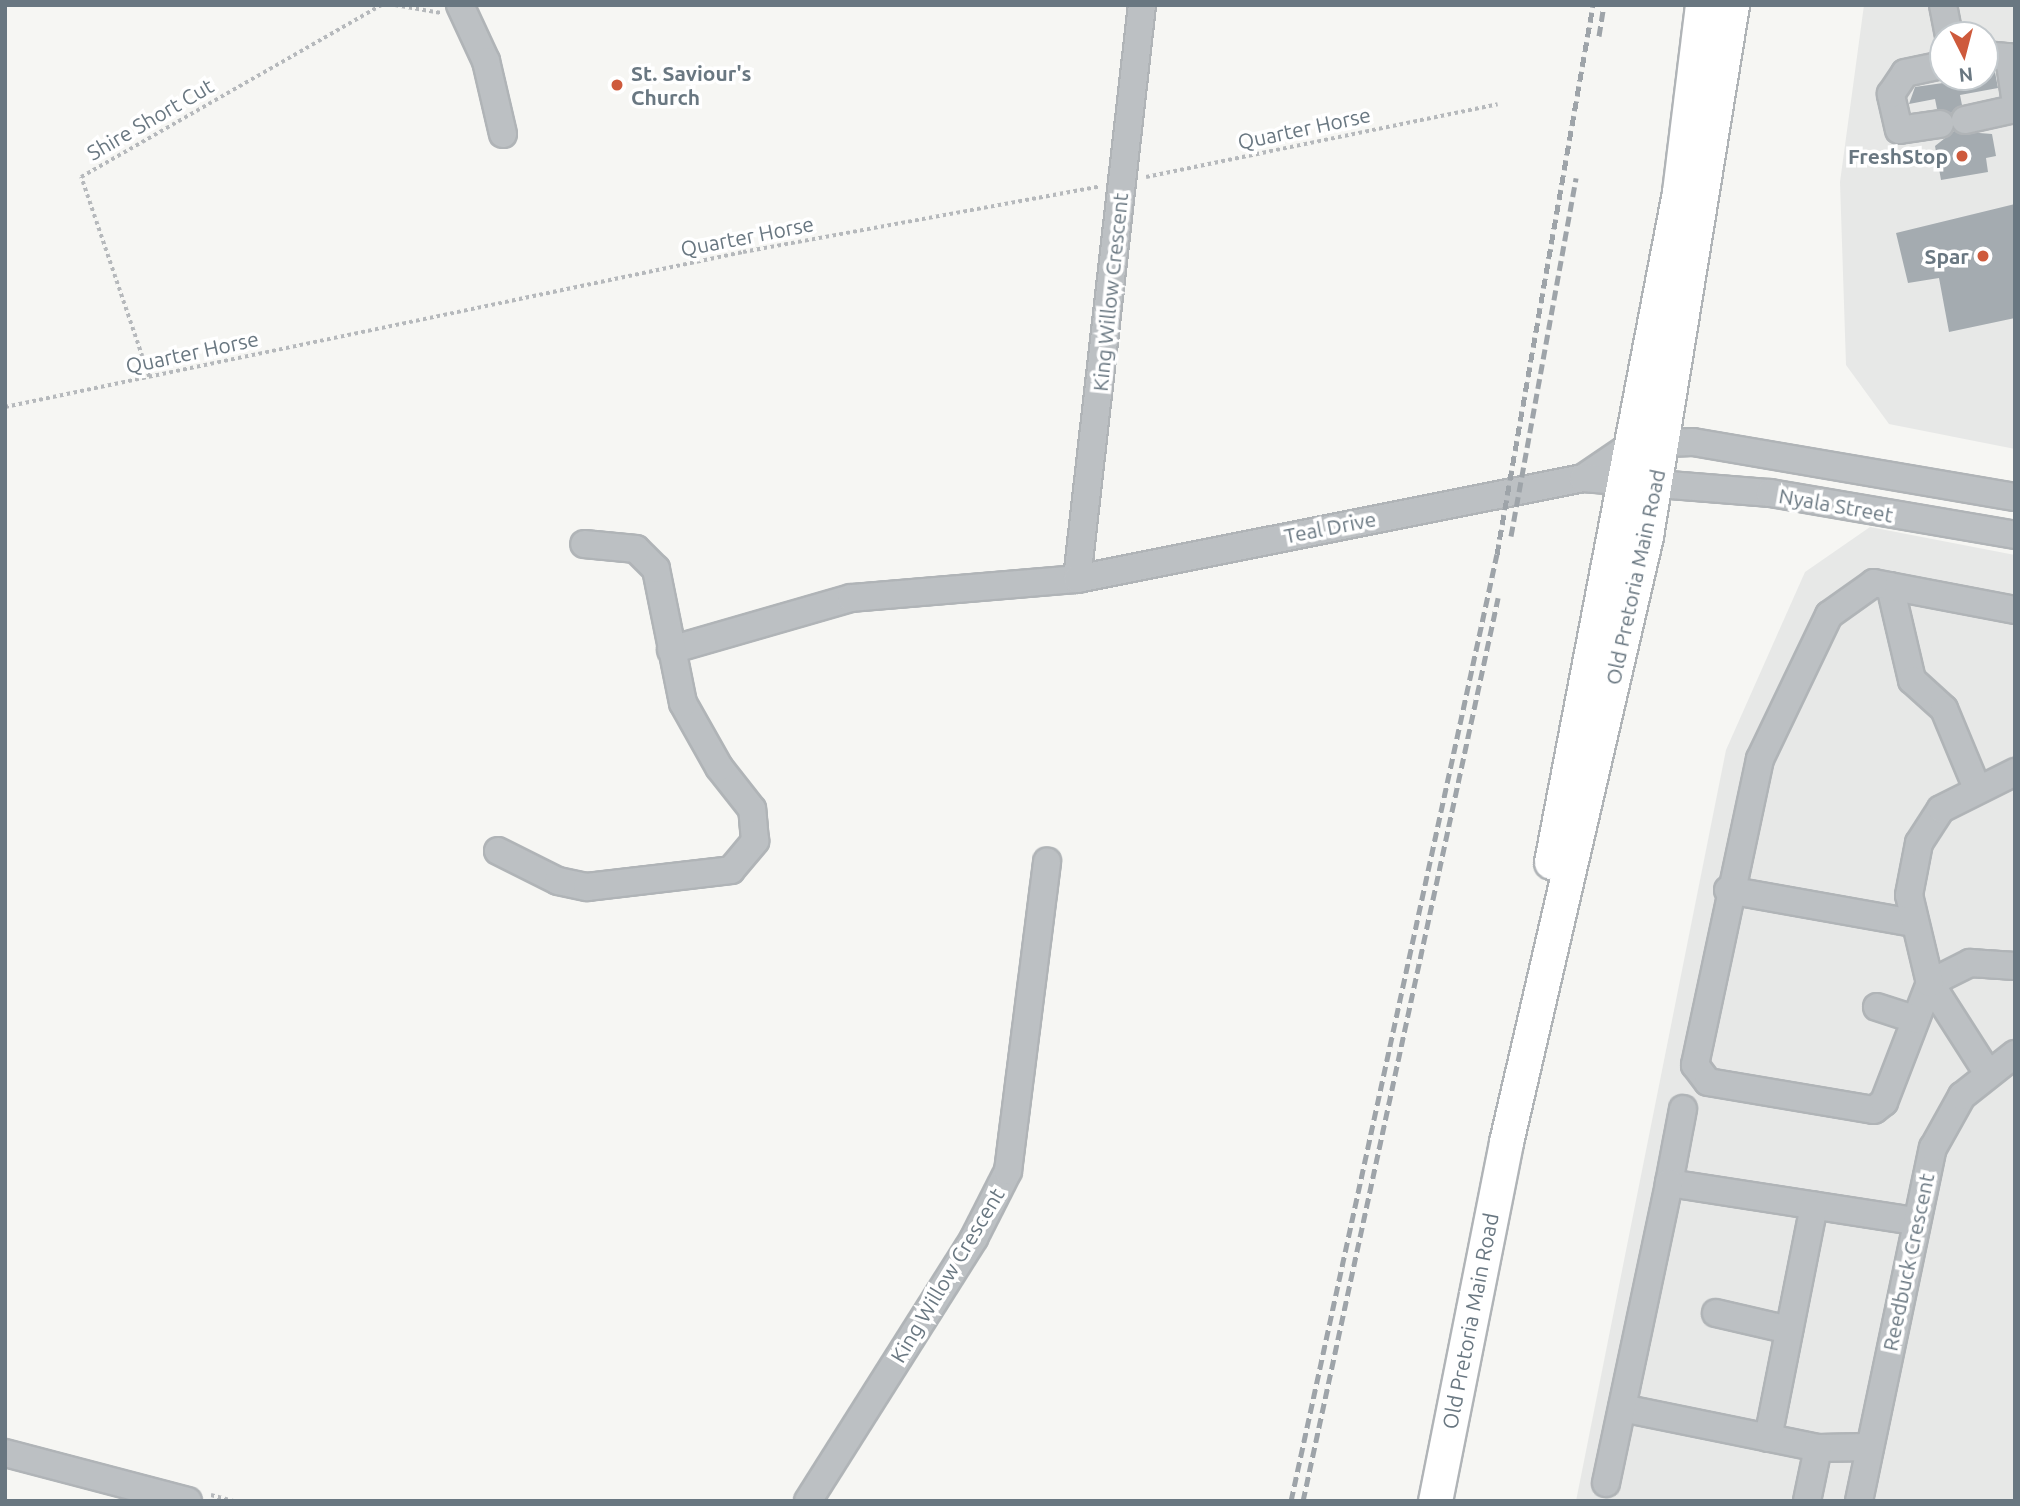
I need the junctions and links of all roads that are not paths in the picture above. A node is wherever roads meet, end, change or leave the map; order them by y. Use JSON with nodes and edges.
{"nodes":[{"id":1,"x":1142,"y":5,"type":"edge"},
{"id":2,"x":1702,"y":5,"type":"edge"},
{"id":3,"x":1732,"y":5,"type":"edge"},
{"id":4,"x":463,"y":9,"type":"edge"},
{"id":5,"x":1999,"y":56,"type":"edge"},
{"id":6,"x":1929,"y":68,"type":"edge"},
{"id":7,"x":2015,"y":97,"type":"edge"},
{"id":8,"x":2015,"y":104,"type":"edge"},
{"id":9,"x":503,"y":134,"type":"dead end"},
{"id":10,"x":1647,"y":443,"type":"junction"},
{"id":11,"x":1583,"y":478,"type":"junction"},
{"id":12,"x":1639,"y":486,"type":"junction"},
{"id":13,"x":2015,"y":497,"type":"edge"},
{"id":14,"x":2015,"y":535,"type":"edge"},
{"id":15,"x":584,"y":544,"type":"dead end"},
{"id":16,"x":1077,"y":579,"type":"junction"},
{"id":17,"x":1890,"y":586,"type":"junction"},
{"id":18,"x":2015,"y":610,"type":"edge"},
{"id":19,"x":671,"y":650,"type":"junction"},
{"id":20,"x":2015,"y":772,"type":"edge"},
{"id":21,"x":1976,"y":786,"type":"junction"},
{"id":22,"x":498,"y":851,"type":"dead end"},
{"id":23,"x":1047,"y":861,"type":"dead end"},
{"id":24,"x":1728,"y":890,"type":"junction"},
{"id":25,"x":1913,"y":923,"type":"junction"},
{"id":26,"x":2015,"y":966,"type":"edge"},
{"id":27,"x":1930,"y":983,"type":"junction"},
{"id":28,"x":1877,"y":1007,"type":"dead end"},
{"id":29,"x":1915,"y":1019,"type":"junction"},
{"id":30,"x":2015,"y":1054,"type":"edge"},
{"id":31,"x":1987,"y":1072,"type":"junction"},
{"id":32,"x":1683,"y":1109,"type":"dead end"},
{"id":33,"x":1669,"y":1183,"type":"junction"},
{"id":34,"x":1814,"y":1205,"type":"junction"},
{"id":35,"x":1915,"y":1221,"type":"junction"},
{"id":36,"x":1716,"y":1313,"type":"dead end"},
{"id":37,"x":1789,"y":1330,"type":"junction"},
{"id":38,"x":1622,"y":1408,"type":"junction"},
{"id":39,"x":1768,"y":1438,"type":"junction"},
{"id":40,"x":1870,"y":1447,"type":"junction"},
{"id":41,"x":1818,"y":1448,"type":"junction"},
{"id":42,"x":5,"y":1454,"type":"edge"},
{"id":43,"x":1606,"y":1483,"type":"dead end"},
{"id":44,"x":177,"y":1499,"type":"edge"},
{"id":45,"x":808,"y":1501,"type":"edge"},
{"id":46,"x":1435,"y":1501,"type":"edge"},
{"id":47,"x":1807,"y":1501,"type":"edge"},
{"id":48,"x":1859,"y":1501,"type":"edge"}],
"edges":[{"from":1,"to":16,"type":"street","name":"King Willow Crescent"},
{"from":2,"to":10,"type":"main road","name":"Old Pretoria Main Road"},
{"from":3,"to":10,"type":"main road","name":"Old Pretoria Main Road"},
{"from":4,"to":9,"type":"street"},
{"from":5,"to":7,"type":"street"},
{"from":6,"to":8,"type":"street"},
{"from":10,"to":11,"type":"street","name":"Teal Drive"},
{"from":10,"to":12,"type":"main road","name":"Old Pretoria Main Road"},
{"from":10,"to":13,"type":"street","name":"Nyala Street"},
{"from":11,"to":12,"type":"street","name":"Teal Drive"},
{"from":11,"to":16,"type":"street","name":"Teal Drive"},
{"from":12,"to":14,"type":"street","name":"Nyala Street"},
{"from":12,"to":46,"type":"main road","name":"Old Pretoria Main Road"},
{"from":15,"to":19,"type":"street"},
{"from":16,"to":19,"type":"street","name":"Teal Drive"},
{"from":17,"to":18,"type":"street"},
{"from":17,"to":21,"type":"street"},
{"from":17,"to":24,"type":"street"},
{"from":19,"to":22,"type":"street"},
{"from":20,"to":21,"type":"street"},
{"from":21,"to":25,"type":"street"},
{"from":23,"to":45,"type":"street","name":"King Willow Crescent"},
{"from":24,"to":25,"type":"street"},
{"from":24,"to":29,"type":"street"},
{"from":25,"to":27,"type":"street"},
{"from":26,"to":27,"type":"street"},
{"from":27,"to":29,"type":"street"},
{"from":27,"to":31,"type":"street"},
{"from":28,"to":29,"type":"street"},
{"from":30,"to":31,"type":"street","name":"Reedbuck Crescent"},
{"from":31,"to":35,"type":"street","name":"Reedbuck Crescent"},
{"from":32,"to":33,"type":"street"},
{"from":33,"to":34,"type":"street"},
{"from":33,"to":38,"type":"street"},
{"from":34,"to":35,"type":"street"},
{"from":34,"to":37,"type":"street"},
{"from":35,"to":40,"type":"street","name":"Reedbuck Crescent"},
{"from":36,"to":37,"type":"street"},
{"from":37,"to":39,"type":"street"},
{"from":38,"to":39,"type":"street"},
{"from":38,"to":43,"type":"street"},
{"from":39,"to":41,"type":"street"},
{"from":40,"to":41,"type":"street"},
{"from":40,"to":48,"type":"street","name":"Reedbuck Crescent"},
{"from":41,"to":47,"type":"street"},
{"from":42,"to":44,"type":"street"}]}
